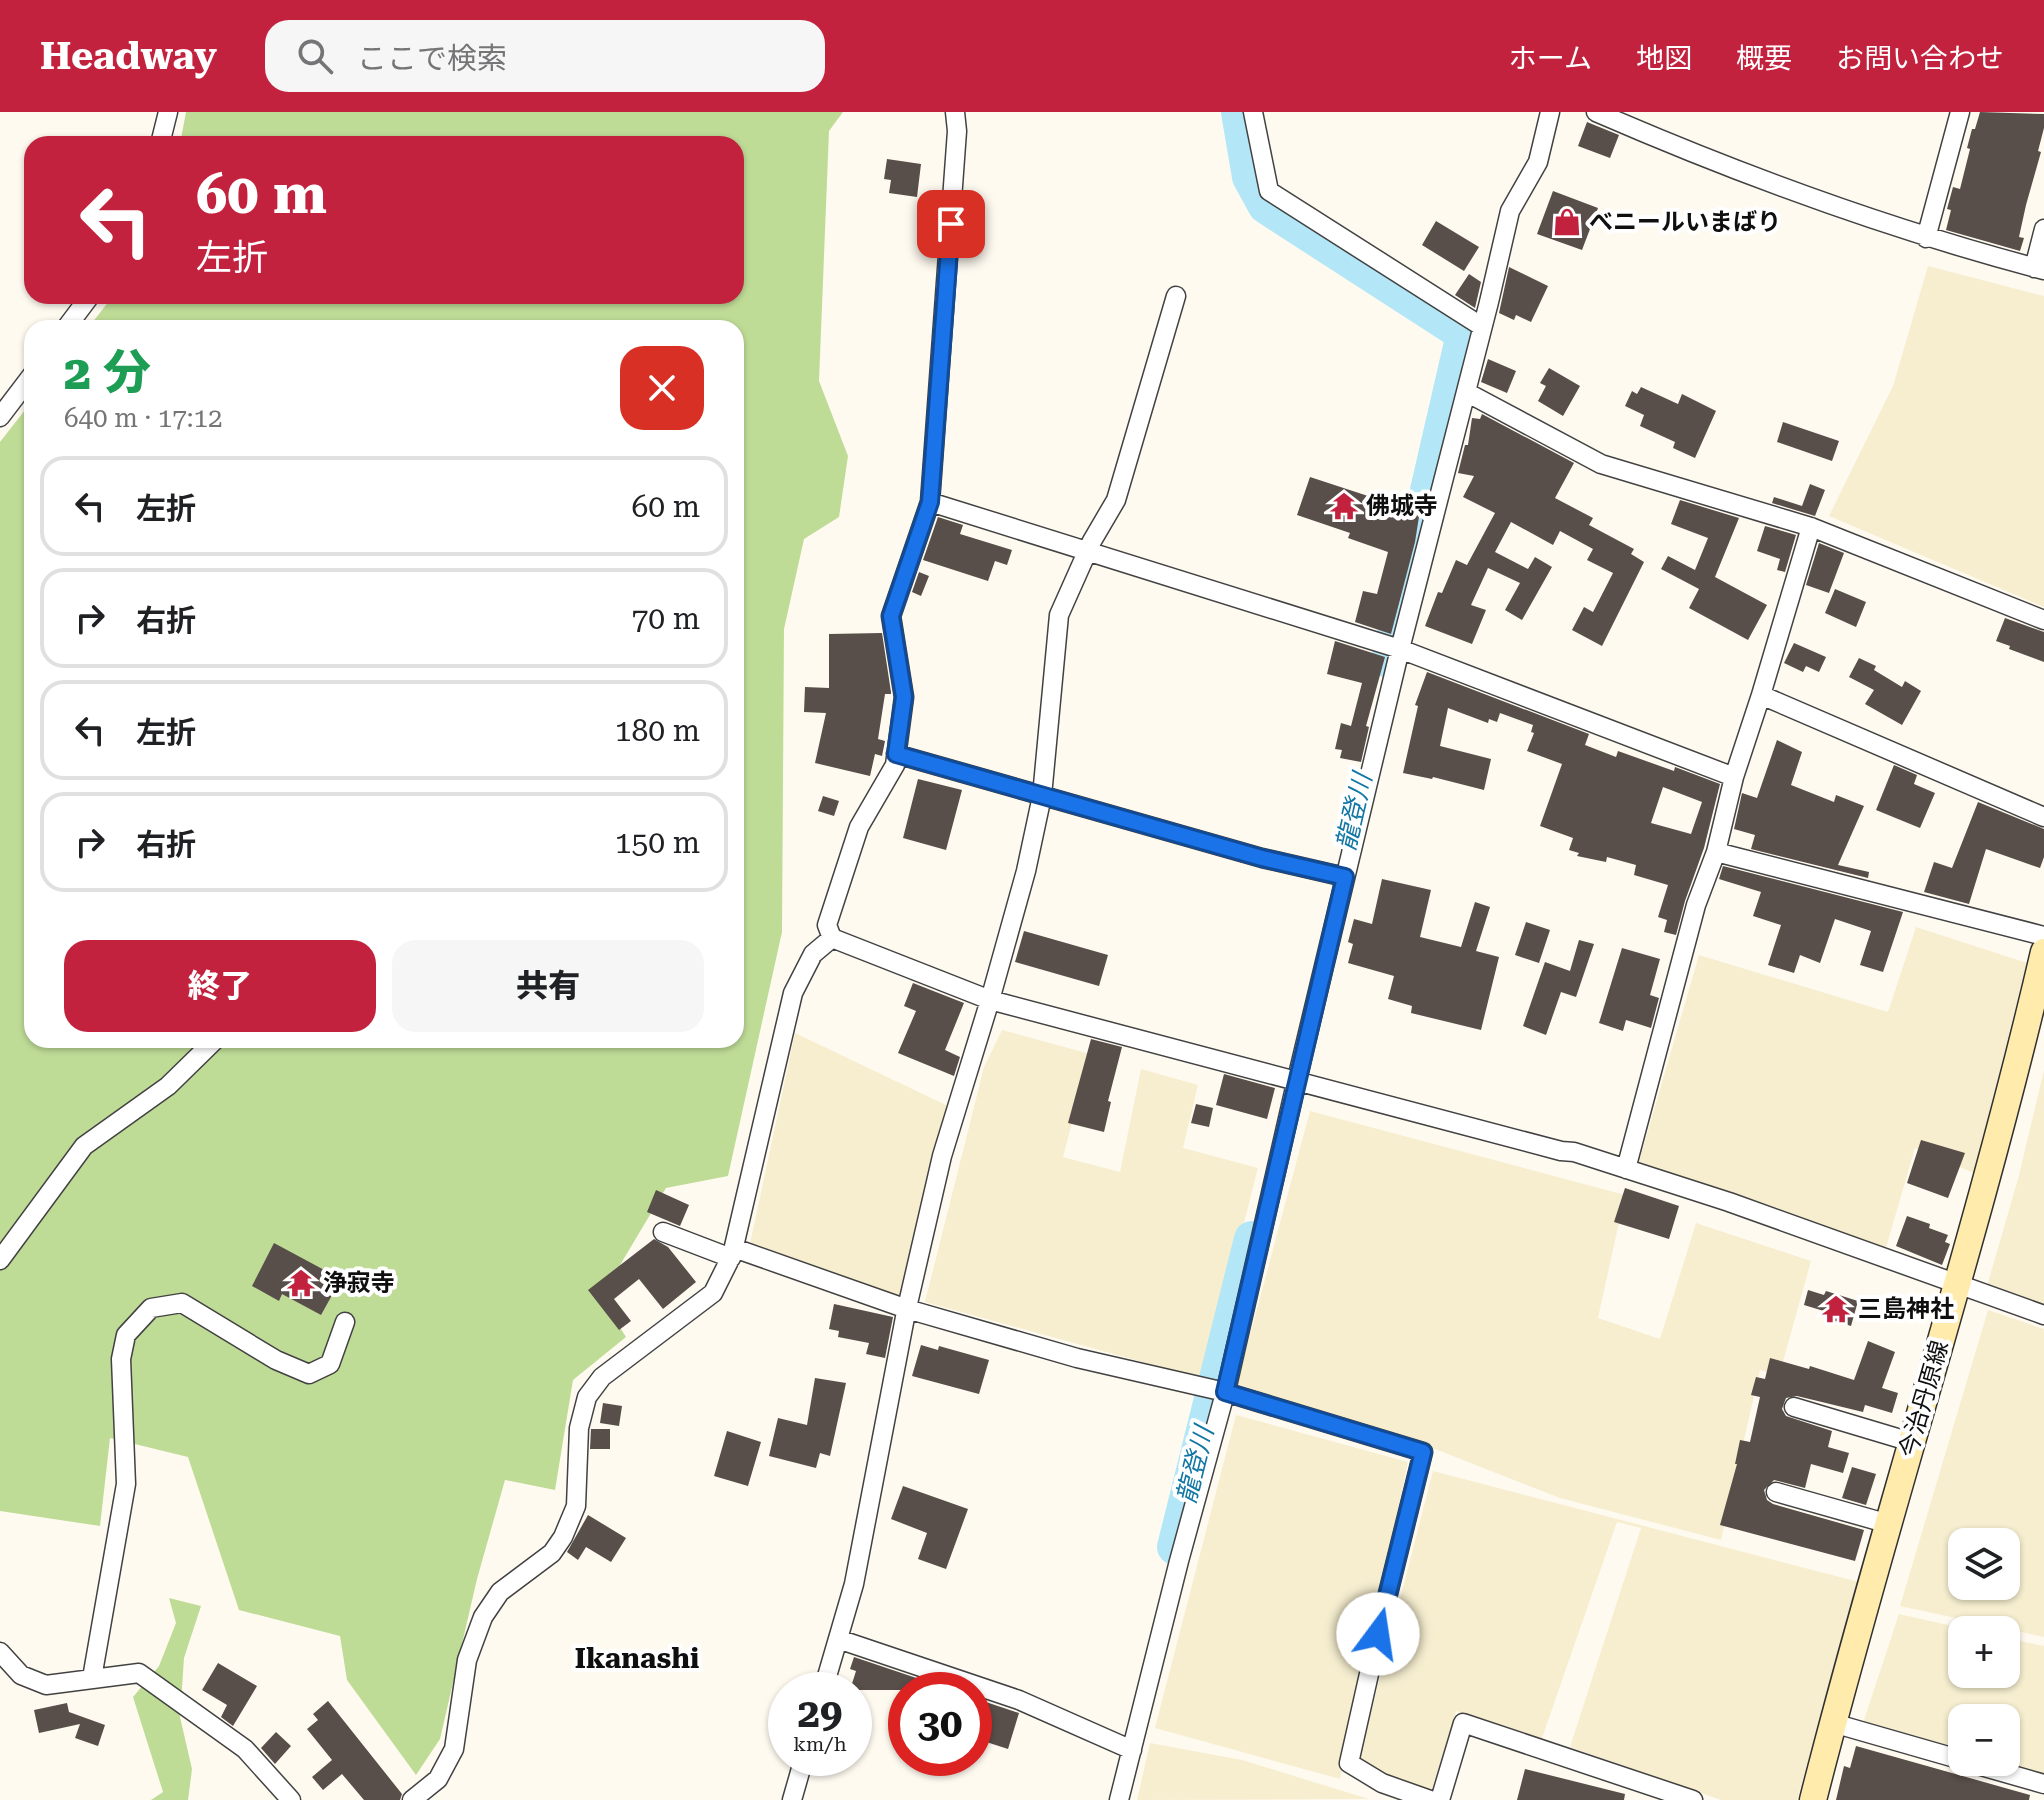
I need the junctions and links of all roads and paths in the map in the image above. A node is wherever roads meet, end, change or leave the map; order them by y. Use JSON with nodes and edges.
{"nodes":[{"id":1,"x":168,"y":112,"type":"edge"},
{"id":2,"x":955,"y":112,"type":"edge"},
{"id":3,"x":1253,"y":112,"type":"edge"},
{"id":4,"x":1550,"y":112,"type":"edge"},
{"id":5,"x":1596,"y":112,"type":"edge"},
{"id":6,"x":1960,"y":112,"type":"edge"},
{"id":7,"x":162,"y":136,"type":"edge"},
{"id":8,"x":2044,"y":229,"type":"edge"},
{"id":9,"x":1926,"y":238,"type":"junction"},
{"id":10,"x":2039,"y":269,"type":"edge"},
{"id":11,"x":1176,"y":296,"type":"dead end"},
{"id":12,"x":1481,"y":326,"type":"junction"},
{"id":13,"x":24,"y":386,"type":"edge"},
{"id":14,"x":1466,"y":392,"type":"junction"},
{"id":15,"x":0,"y":417,"type":"edge"},
{"id":16,"x":930,"y":502,"type":"junction"},
{"id":17,"x":1811,"y":527,"type":"junction"},
{"id":18,"x":1089,"y":552,"type":"junction"},
{"id":19,"x":2044,"y":620,"type":"edge"},
{"id":20,"x":1400,"y":649,"type":"junction"},
{"id":21,"x":1761,"y":695,"type":"junction"},
{"id":22,"x":896,"y":754,"type":"junction"},
{"id":23,"x":1734,"y":777,"type":"junction"},
{"id":24,"x":1042,"y":796,"type":"junction"},
{"id":25,"x":2044,"y":817,"type":"edge"},
{"id":26,"x":1716,"y":852,"type":"junction"},
{"id":27,"x":1344,"y":876,"type":"junction"},
{"id":28,"x":2044,"y":936,"type":"edge"},
{"id":29,"x":832,"y":938,"type":"junction"},
{"id":30,"x":2044,"y":952,"type":"edge"},
{"id":31,"x":990,"y":1000,"type":"junction"},
{"id":32,"x":207,"y":1048,"type":"edge"},
{"id":33,"x":1297,"y":1079,"type":"junction"},
{"id":34,"x":1626,"y":1169,"type":"junction"},
{"id":35,"x":663,"y":1232,"type":"dead end"},
{"id":36,"x":732,"y":1253,"type":"junction"},
{"id":37,"x":0,"y":1260,"type":"edge"},
{"id":38,"x":1957,"y":1285,"type":"junction"},
{"id":39,"x":907,"y":1309,"type":"junction"},
{"id":40,"x":2044,"y":1315,"type":"edge"},
{"id":41,"x":345,"y":1322,"type":"dead end"},
{"id":42,"x":1225,"y":1392,"type":"junction"},
{"id":43,"x":1794,"y":1407,"type":"dead end"},
{"id":44,"x":1911,"y":1442,"type":"junction"},
{"id":45,"x":1776,"y":1492,"type":"dead end"},
{"id":46,"x":1889,"y":1524,"type":"junction"},
{"id":47,"x":838,"y":1639,"type":"junction"},
{"id":48,"x":0,"y":1652,"type":"edge"},
{"id":49,"x":828,"y":1672,"type":"edge"},
{"id":50,"x":92,"y":1678,"type":"junction"},
{"id":51,"x":1833,"y":1723,"type":"junction"},
{"id":52,"x":1132,"y":1750,"type":"junction"},
{"id":53,"x":1948,"y":1756,"type":"edge"},
{"id":54,"x":799,"y":1776,"type":"edge"},
{"id":55,"x":2017,"y":1776,"type":"edge"},
{"id":56,"x":2044,"y":1784,"type":"edge"},
{"id":57,"x":1379,"y":1791,"type":"edge"},
{"id":58,"x":291,"y":1800,"type":"edge"},
{"id":59,"x":412,"y":1800,"type":"edge"},
{"id":60,"x":792,"y":1800,"type":"edge"},
{"id":61,"x":1119,"y":1800,"type":"edge"},
{"id":62,"x":1430,"y":1800,"type":"edge"},
{"id":63,"x":1440,"y":1800,"type":"edge"},
{"id":64,"x":1693,"y":1800,"type":"edge"},
{"id":65,"x":1813,"y":1800,"type":"edge"}],
"edges":[{"from":1,"to":7,"type":"street"},
{"from":2,"to":16,"type":"street"},
{"from":3,"to":12,"type":"street"},
{"from":4,"to":12,"type":"street"},
{"from":5,"to":9,"type":"street"},
{"from":6,"to":9,"type":"street"},
{"from":8,"to":10,"type":"street"},
{"from":9,"to":10,"type":"street"},
{"from":11,"to":18,"type":"street"},
{"from":12,"to":14,"type":"street"},
{"from":13,"to":15,"type":"street"},
{"from":14,"to":17,"type":"street"},
{"from":14,"to":20,"type":"street"},
{"from":16,"to":18,"type":"street"},
{"from":16,"to":22,"type":"street"},
{"from":17,"to":19,"type":"street"},
{"from":17,"to":21,"type":"street"},
{"from":18,"to":20,"type":"street"},
{"from":18,"to":24,"type":"street"},
{"from":20,"to":23,"type":"street"},
{"from":20,"to":27,"type":"street"},
{"from":21,"to":23,"type":"street"},
{"from":21,"to":25,"type":"street"},
{"from":22,"to":24,"type":"street"},
{"from":22,"to":29,"type":"street"},
{"from":23,"to":26,"type":"street"},
{"from":24,"to":27,"type":"street"},
{"from":24,"to":31,"type":"street"},
{"from":26,"to":28,"type":"street"},
{"from":26,"to":34,"type":"street"},
{"from":27,"to":33,"type":"street"},
{"from":29,"to":31,"type":"street"},
{"from":29,"to":36,"type":"street"},
{"from":30,"to":38,"type":"main road","name":"今治丹原線"},
{"from":31,"to":33,"type":"street"},
{"from":31,"to":39,"type":"street"},
{"from":32,"to":37,"type":"street"},
{"from":33,"to":34,"type":"street"},
{"from":33,"to":42,"type":"street"},
{"from":34,"to":38,"type":"street"},
{"from":35,"to":36,"type":"street"},
{"from":36,"to":39,"type":"street"},
{"from":36,"to":59,"type":"street"},
{"from":38,"to":40,"type":"street"},
{"from":38,"to":44,"type":"main road","name":"今治丹原線"},
{"from":39,"to":42,"type":"street"},
{"from":39,"to":47,"type":"street"},
{"from":41,"to":50,"type":"street"},
{"from":42,"to":52,"type":"street"},
{"from":42,"to":57,"type":"street"},
{"from":43,"to":44,"type":"street"},
{"from":44,"to":46,"type":"main road","name":"今治丹原線"},
{"from":45,"to":46,"type":"street"},
{"from":46,"to":51,"type":"main road","name":"今治丹原線"},
{"from":47,"to":49,"type":"street"},
{"from":47,"to":52,"type":"street"},
{"from":48,"to":50,"type":"street"},
{"from":50,"to":58,"type":"street"},
{"from":51,"to":53,"type":"street"},
{"from":51,"to":65,"type":"main road","name":"今治丹原線"},
{"from":52,"to":61,"type":"street"},
{"from":54,"to":60,"type":"street"},
{"from":55,"to":56,"type":"street"},
{"from":57,"to":62,"type":"street"},
{"from":63,"to":64,"type":"street"}]}
